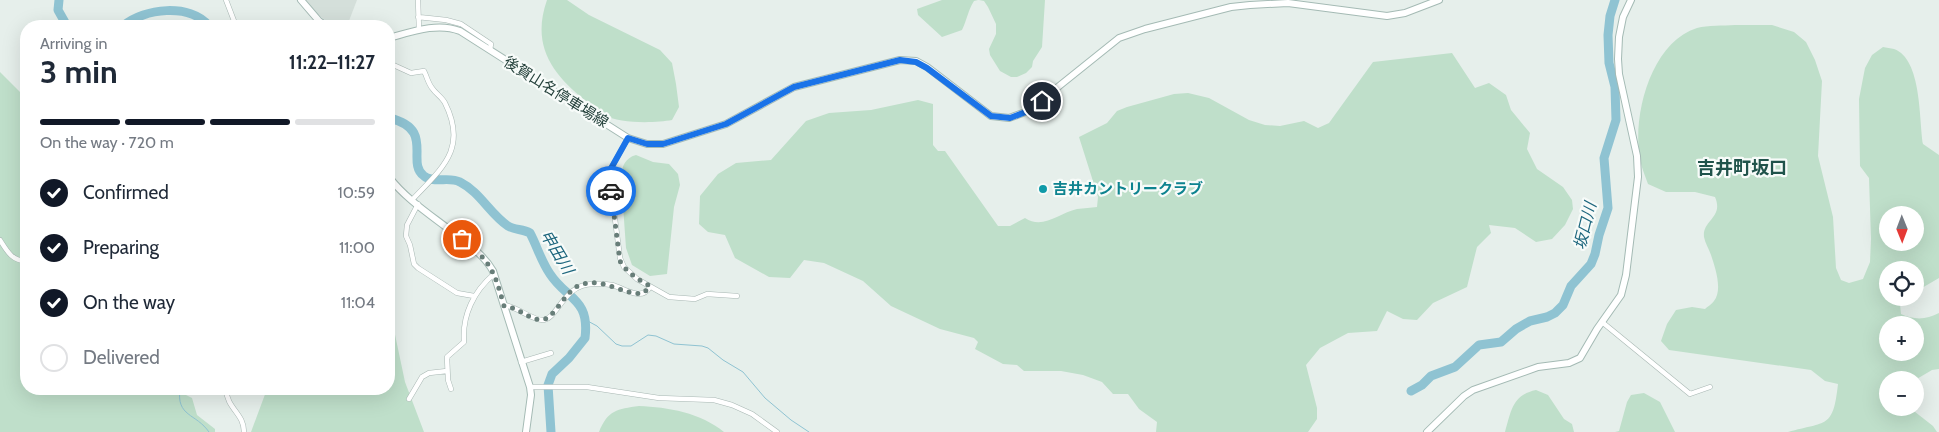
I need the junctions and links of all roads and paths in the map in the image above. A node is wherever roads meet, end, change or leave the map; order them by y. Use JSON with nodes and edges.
{"nodes":[{"id":1,"x":226,"y":0,"type":"edge"},
{"id":2,"x":302,"y":0,"type":"edge"},
{"id":3,"x":418,"y":0,"type":"edge"},
{"id":4,"x":1439,"y":0,"type":"edge"},
{"id":5,"x":1631,"y":0,"type":"edge"},
{"id":6,"x":418,"y":17,"type":"junction"},
{"id":7,"x":234,"y":20,"type":"edge"},
{"id":8,"x":318,"y":20,"type":"edge"},
{"id":9,"x":419,"y":30,"type":"junction"},
{"id":10,"x":395,"y":36,"type":"edge"},
{"id":11,"x":490,"y":50,"type":"junction"},
{"id":12,"x":395,"y":66,"type":"edge"},
{"id":13,"x":628,"y":138,"type":"junction"},
{"id":14,"x":395,"y":183,"type":"edge"},
{"id":15,"x":415,"y":202,"type":"junction"},
{"id":16,"x":0,"y":240,"type":"edge"},
{"id":17,"x":20,"y":260,"type":"edge"},
{"id":18,"x":494,"y":274,"type":"junction"},
{"id":19,"x":650,"y":286,"type":"junction"},
{"id":20,"x":474,"y":296,"type":"junction"},
{"id":21,"x":736,"y":296,"type":"dead end"},
{"id":22,"x":504,"y":306,"type":"junction"},
{"id":23,"x":1602,"y":322,"type":"junction"},
{"id":24,"x":551,"y":353,"type":"dead end"},
{"id":25,"x":521,"y":362,"type":"junction"},
{"id":26,"x":447,"y":371,"type":"junction"},
{"id":27,"x":534,"y":387,"type":"junction"},
{"id":28,"x":1710,"y":387,"type":"dead end"},
{"id":29,"x":451,"y":389,"type":"dead end"},
{"id":30,"x":226,"y":395,"type":"edge"},
{"id":31,"x":409,"y":399,"type":"dead end"},
{"id":32,"x":244,"y":432,"type":"edge"},
{"id":33,"x":526,"y":432,"type":"edge"},
{"id":34,"x":777,"y":432,"type":"edge"},
{"id":35,"x":1427,"y":432,"type":"edge"}],
"edges":[{"from":1,"to":7,"type":"street"},
{"from":2,"to":8,"type":"main road"},
{"from":3,"to":6,"type":"street"},
{"from":4,"to":13,"type":"main road","name":"後賀山名停車場線"},
{"from":5,"to":23,"type":"main road"},
{"from":6,"to":9,"type":"street"},
{"from":6,"to":11,"type":"street"},
{"from":9,"to":10,"type":"main road","name":"後賀山名停車場線"},
{"from":9,"to":11,"type":"main road","name":"後賀山名停車場線"},
{"from":11,"to":13,"type":"main road","name":"後賀山名停車場線"},
{"from":12,"to":15,"type":"street"},
{"from":13,"to":19,"type":"street"},
{"from":14,"to":15,"type":"main road"},
{"from":15,"to":18,"type":"main road"},
{"from":15,"to":20,"type":"street"},
{"from":16,"to":17,"type":"street"},
{"from":18,"to":20,"type":"street"},
{"from":18,"to":22,"type":"main road"},
{"from":19,"to":21,"type":"street"},
{"from":19,"to":22,"type":"street"},
{"from":20,"to":26,"type":"street"},
{"from":22,"to":25,"type":"main road"},
{"from":23,"to":28,"type":"street"},
{"from":23,"to":35,"type":"main road"},
{"from":24,"to":25,"type":"street"},
{"from":25,"to":27,"type":"main road"},
{"from":26,"to":29,"type":"street"},
{"from":26,"to":31,"type":"street"},
{"from":27,"to":33,"type":"main road"},
{"from":27,"to":34,"type":"street"},
{"from":30,"to":32,"type":"street"}]}
